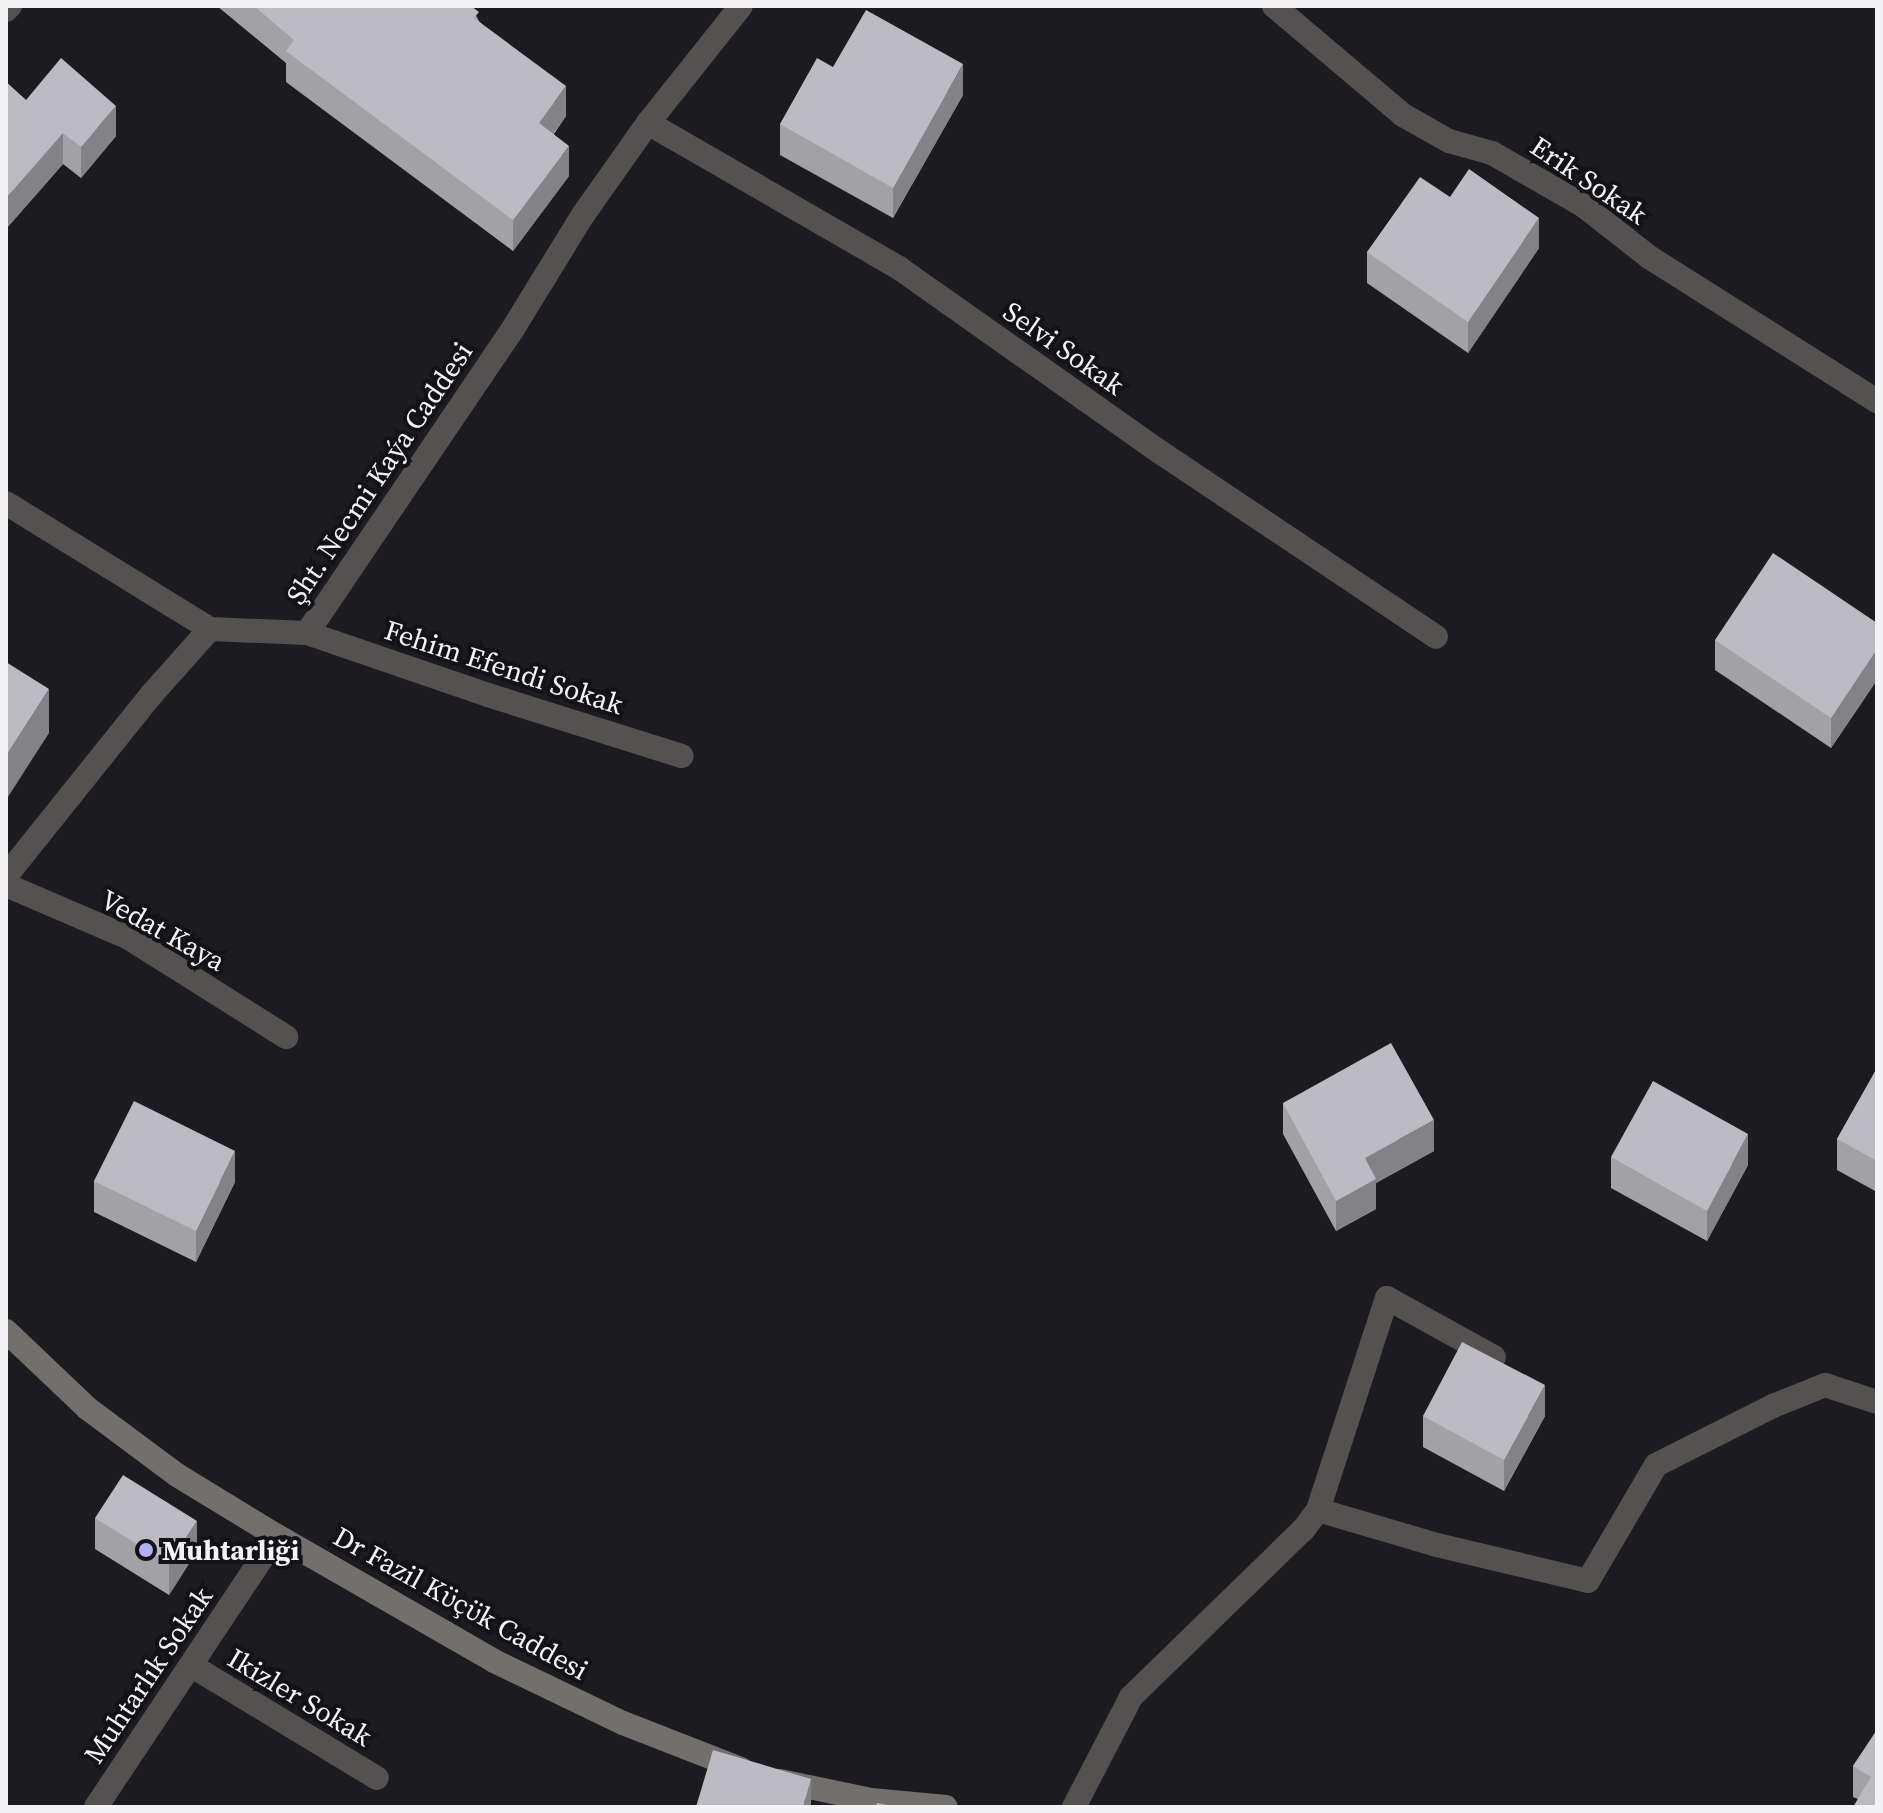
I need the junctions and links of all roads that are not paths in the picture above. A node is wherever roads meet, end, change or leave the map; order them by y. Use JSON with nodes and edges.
{"nodes":[{"id":1,"x":741,"y":6,"type":"edge"},
{"id":2,"x":1274,"y":6,"type":"edge"},
{"id":3,"x":648,"y":123,"type":"junction"},
{"id":4,"x":1877,"y":401,"type":"edge"},
{"id":5,"x":6,"y":503,"type":"edge"},
{"id":6,"x":210,"y":629,"type":"junction"},
{"id":7,"x":307,"y":633,"type":"junction"},
{"id":8,"x":1436,"y":637,"type":"dead end"},
{"id":9,"x":682,"y":756,"type":"dead end"},
{"id":10,"x":6,"y":876,"type":"edge"},
{"id":11,"x":6,"y":885,"type":"edge"},
{"id":12,"x":286,"y":1037,"type":"dead end"},
{"id":13,"x":6,"y":1331,"type":"edge"},
{"id":14,"x":1494,"y":1357,"type":"edge"},
{"id":15,"x":1877,"y":1402,"type":"edge"},
{"id":16,"x":1318,"y":1510,"type":"junction"},
{"id":17,"x":277,"y":1536,"type":"junction"},
{"id":18,"x":192,"y":1666,"type":"junction"},
{"id":19,"x":377,"y":1778,"type":"dead end"},
{"id":20,"x":96,"y":1807,"type":"edge"},
{"id":21,"x":946,"y":1807,"type":"edge"},
{"id":22,"x":1074,"y":1807,"type":"edge"}],
"edges":[{"from":1,"to":3,"type":"street","name":"Şht. Necmi Kaýa Caddesi"},
{"from":2,"to":4,"type":"street","name":"Erik Sokak"},
{"from":3,"to":7,"type":"street","name":"Şht. Necmi Kaýa Caddesi"},
{"from":3,"to":8,"type":"street","name":"Selvi Sokak"},
{"from":5,"to":6,"type":"street"},
{"from":6,"to":7,"type":"street","name":"Şht. Necmi Kaýa Caddesi"},
{"from":6,"to":10,"type":"street"},
{"from":7,"to":9,"type":"street","name":"Fehim Efendi Sokak"},
{"from":11,"to":12,"type":"street","name":"Vedat Kaya"},
{"from":13,"to":17,"type":"street","name":"Dr Fazil Kϋçϋk Caddesi"},
{"from":14,"to":16,"type":"street"},
{"from":15,"to":16,"type":"street"},
{"from":16,"to":22,"type":"street"},
{"from":17,"to":18,"type":"street","name":"Muhtarlık Sokak"},
{"from":17,"to":21,"type":"street","name":"Dr Fazil Kϋçϋk Caddesi"},
{"from":18,"to":19,"type":"street","name":"Ikizler Sokak"},
{"from":18,"to":20,"type":"street","name":"Muhtarlık Sokak"}]}
